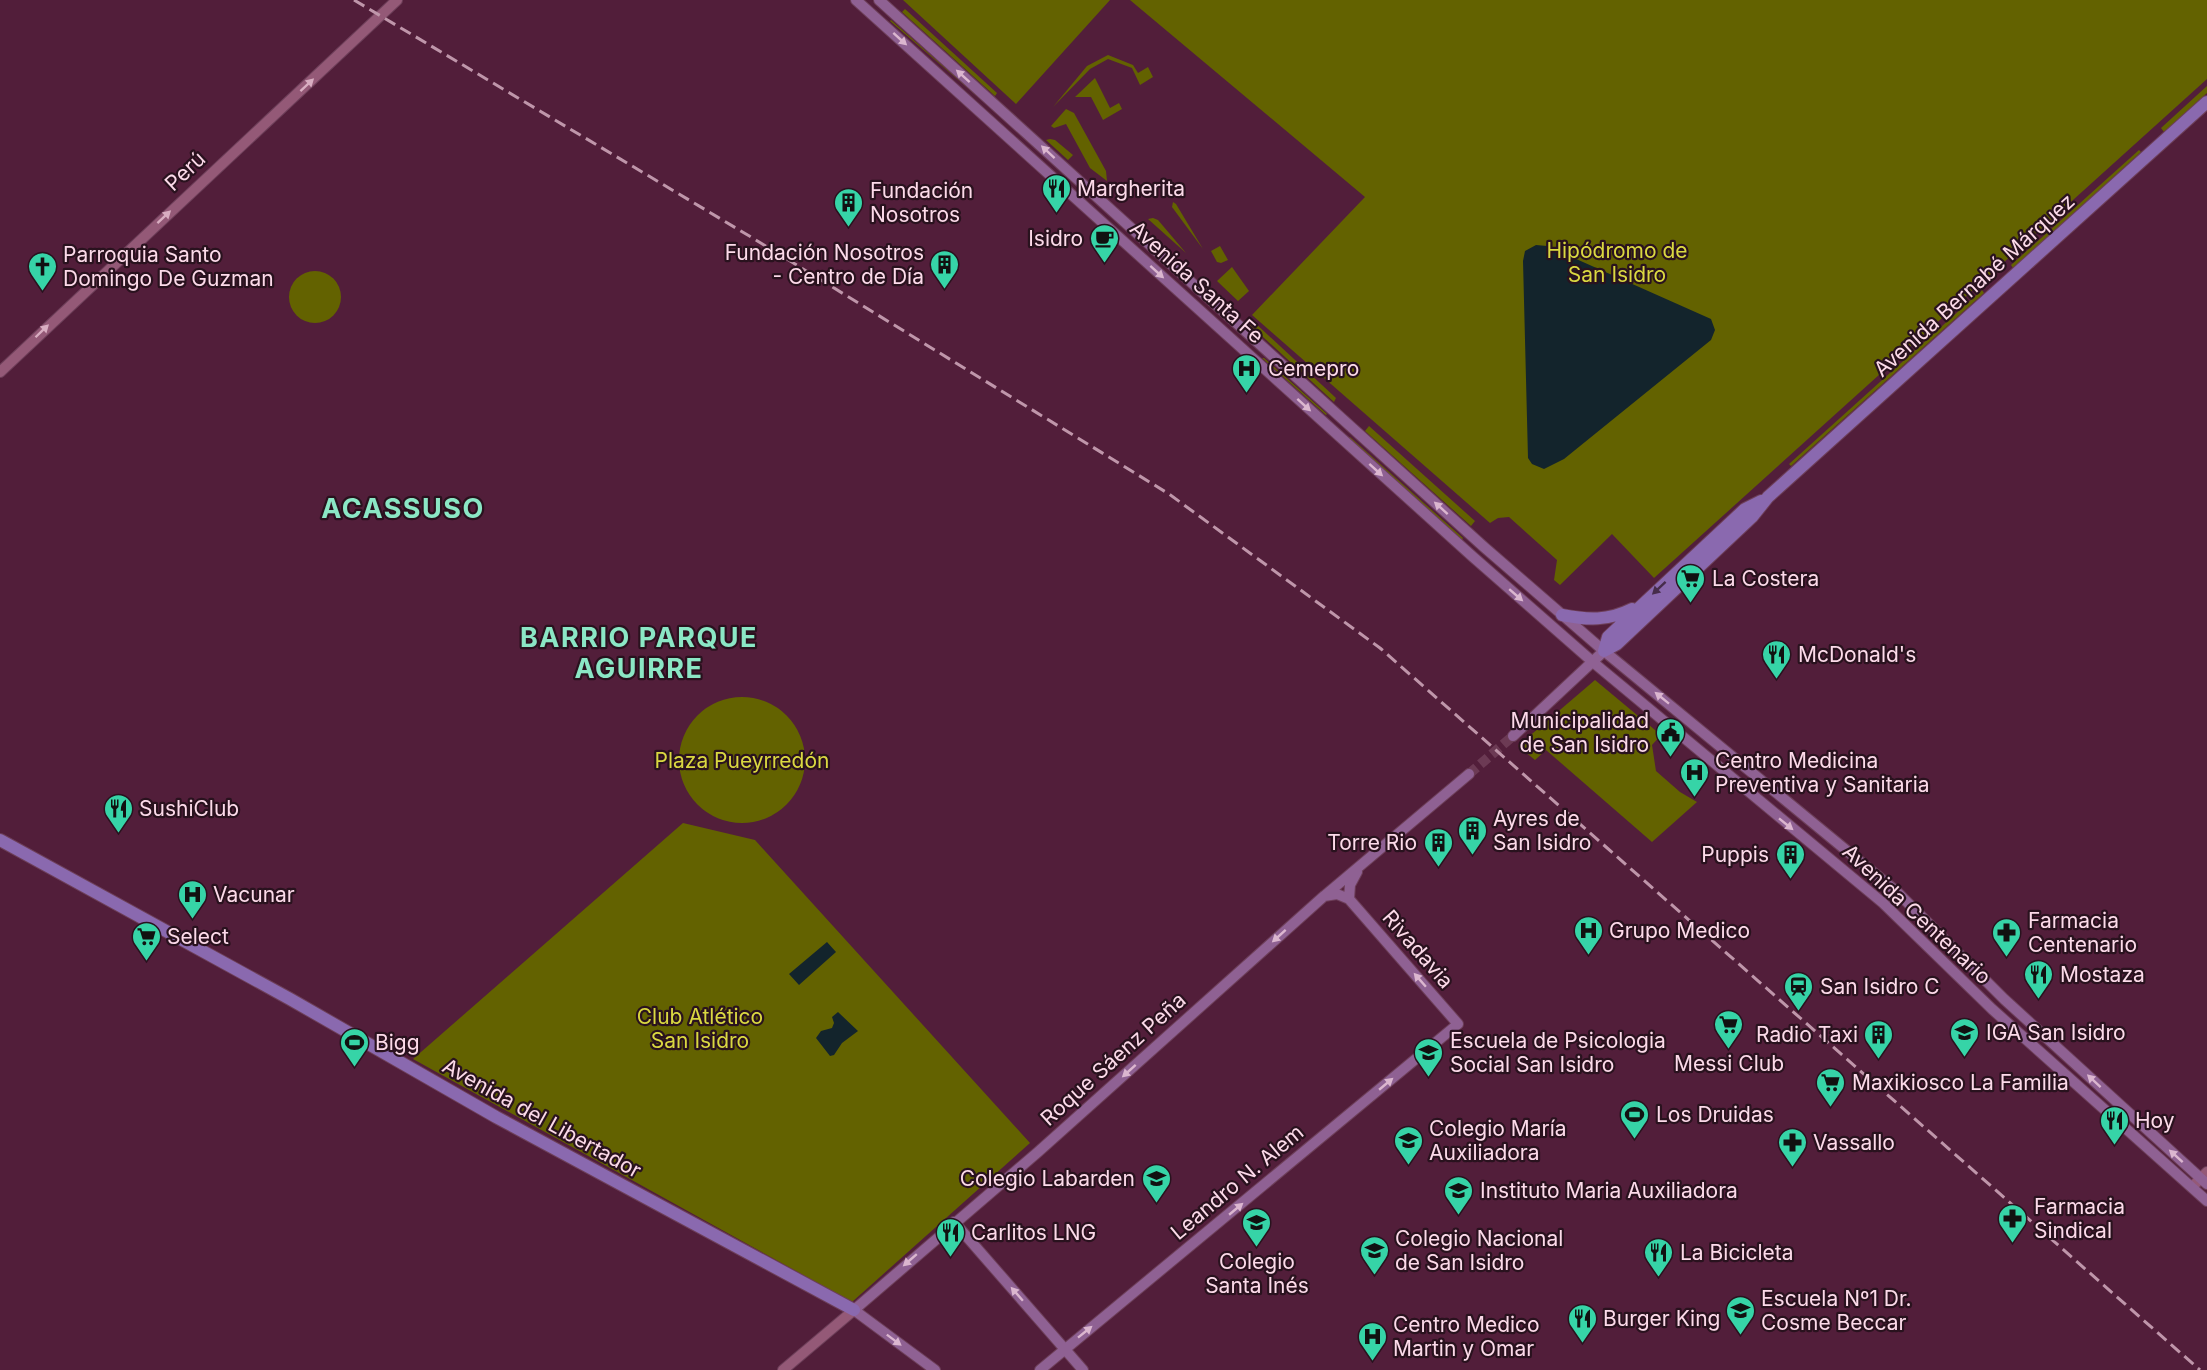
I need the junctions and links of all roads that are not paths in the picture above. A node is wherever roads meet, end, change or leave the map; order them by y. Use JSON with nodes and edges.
{"nodes":[{"id":1,"x":396,"y":0,"type":"edge"},
{"id":2,"x":856,"y":0,"type":"edge"},
{"id":3,"x":879,"y":0,"type":"edge"},
{"id":4,"x":2207,"y":102,"type":"edge"},
{"id":5,"x":0,"y":372,"type":"edge"},
{"id":6,"x":1768,"y":497,"type":"junction"},
{"id":7,"x":1642,"y":604,"type":"junction"},
{"id":8,"x":1562,"y":615,"type":"junction"},
{"id":9,"x":1604,"y":651,"type":"junction"},
{"id":10,"x":1594,"y":663,"type":"junction"},
{"id":11,"x":1513,"y":736,"type":"tunnel mouth"},
{"id":12,"x":1469,"y":774,"type":"tunnel mouth"},
{"id":13,"x":0,"y":840,"type":"edge"},
{"id":14,"x":1362,"y":864,"type":"junction"},
{"id":15,"x":1323,"y":897,"type":"junction"},
{"id":16,"x":1349,"y":899,"type":"junction"},
{"id":17,"x":1458,"y":1024,"type":"joint"},
{"id":18,"x":2205,"y":1178,"type":"edge"},
{"id":19,"x":2192,"y":1187,"type":"junction"},
{"id":20,"x":2207,"y":1201,"type":"edge"},
{"id":21,"x":954,"y":1222,"type":"junction"},
{"id":22,"x":854,"y":1310,"type":"junction"},
{"id":23,"x":1064,"y":1349,"type":"junction"},
{"id":24,"x":783,"y":1370,"type":"edge"},
{"id":25,"x":935,"y":1370,"type":"edge"},
{"id":26,"x":1040,"y":1370,"type":"edge"},
{"id":27,"x":1083,"y":1370,"type":"edge"}],
"edges":[{"from":5,"to":1,"type":"street","name":"Perú","one_way":true},
{"from":2,"to":10,"type":"main road","name":"Avenida Santa Fe","one_way":true},
{"from":8,"to":3,"type":"main road","name":"Avenida Santa Fe","one_way":true},
{"from":4,"to":6,"type":"main road","name":"Avenida Bernabé Márquez"},
{"from":6,"to":7,"type":"main road","name":"Avenida Bernabé Márquez","one_way":true},
{"from":6,"to":9,"type":"main road","name":"Avenida Bernabé Márquez"},
{"from":7,"to":8,"type":"main road"},
{"from":7,"to":9,"type":"main road","name":"Avenida Bernabé Márquez"},
{"from":8,"to":9,"type":"main road","name":"Avenida Santa Fe"},
{"from":9,"to":10,"type":"main road"},
{"from":18,"to":9,"type":"main road","name":"Avenida Centenario","one_way":true},
{"from":10,"to":11,"type":"main road"},
{"from":10,"to":19,"type":"main road","name":"Avenida Centenario","one_way":true},
{"from":12,"to":14,"type":"main road","name":"Roque Sáenz Peña"},
{"from":13,"to":22,"type":"main road","name":"Avenida del Libertador"},
{"from":14,"to":15,"type":"main road","name":"Roque Sáenz Peña"},
{"from":14,"to":16,"type":"main road"},
{"from":15,"to":16,"type":"main road"},
{"from":15,"to":21,"type":"main road","name":"Roque Sáenz Peña","one_way":true},
{"from":17,"to":16,"type":"main road","name":"Rivadavia","one_way":true},
{"from":23,"to":17,"type":"main road","name":"Leandro N. Alem","one_way":true},
{"from":18,"to":19,"type":"street"},
{"from":19,"to":20,"type":"main road","name":"Avenida Centenario"},
{"from":21,"to":22,"type":"main road","name":"Roque Sáenz Peña","one_way":true},
{"from":23,"to":21,"type":"main road","one_way":true},
{"from":22,"to":24,"type":"street","name":"Roque Sáenz Peña"},
{"from":22,"to":25,"type":"main road","name":"Avenida del Libertador","one_way":true},
{"from":23,"to":26,"type":"main road","name":"Leandro N. Alem"},
{"from":23,"to":27,"type":"main road"}]}
